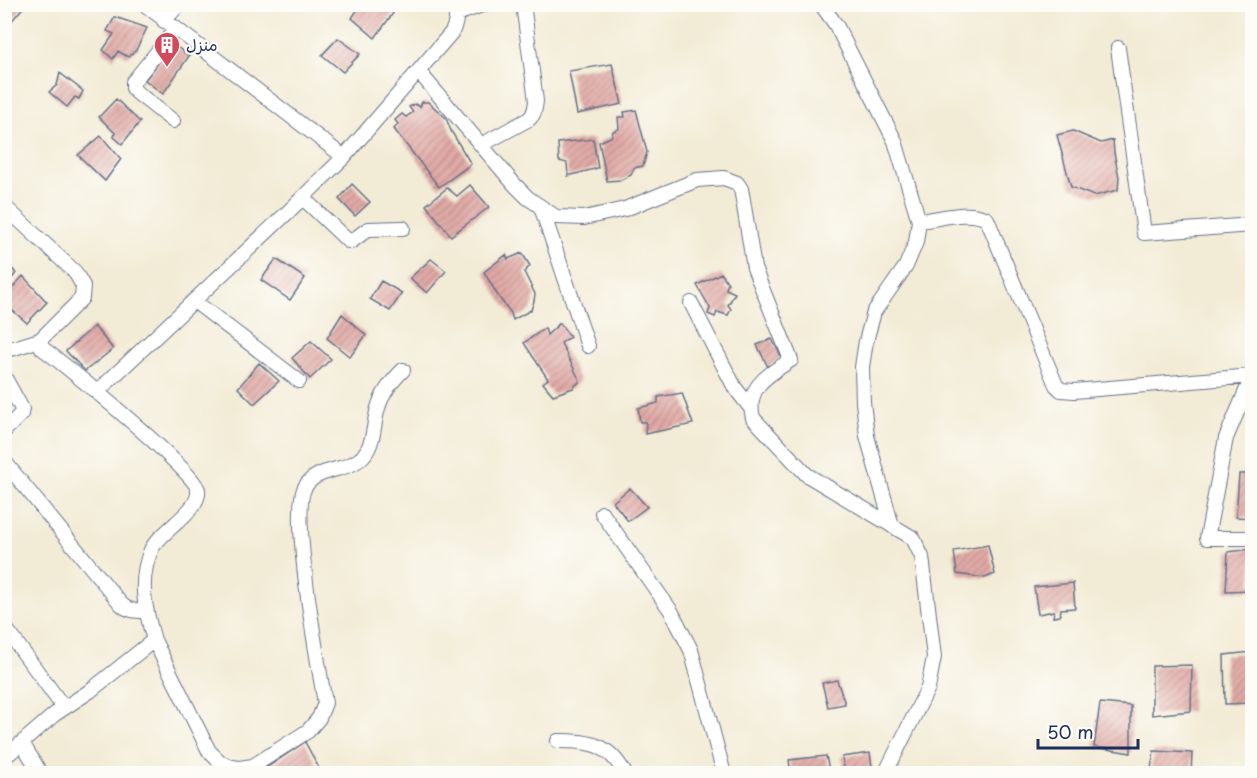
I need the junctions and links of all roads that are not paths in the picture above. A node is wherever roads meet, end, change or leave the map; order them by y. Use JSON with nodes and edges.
{"nodes":[{"id":1,"x":144,"y":4,"type":"edge"},
{"id":2,"x":179,"y":4,"type":"edge"},
{"id":3,"x":484,"y":4,"type":"edge"},
{"id":4,"x":523,"y":4,"type":"edge"},
{"id":5,"x":821,"y":4,"type":"edge"},
{"id":6,"x":455,"y":9,"type":"edge"},
{"id":7,"x":170,"y":26,"type":"junction"},
{"id":8,"x":1118,"y":48,"type":"dead end"},
{"id":9,"x":419,"y":72,"type":"junction"},
{"id":10,"x":172,"y":121,"type":"dead end"},
{"id":11,"x":481,"y":145,"type":"junction"},
{"id":12,"x":344,"y":157,"type":"junction"},
{"id":13,"x":303,"y":198,"type":"junction"},
{"id":14,"x":4,"y":206,"type":"edge"},
{"id":15,"x":541,"y":207,"type":"junction"},
{"id":16,"x":919,"y":221,"type":"junction"},
{"id":17,"x":1252,"y":225,"type":"edge"},
{"id":18,"x":403,"y":228,"type":"dead end"},
{"id":19,"x":194,"y":301,"type":"junction"},
{"id":20,"x":691,"y":303,"type":"dead end"},
{"id":21,"x":40,"y":340,"type":"junction"},
{"id":22,"x":588,"y":346,"type":"dead end"},
{"id":23,"x":4,"y":351,"type":"edge"},
{"id":24,"x":403,"y":370,"type":"dead end"},
{"id":25,"x":4,"y":376,"type":"edge"},
{"id":26,"x":1252,"y":376,"type":"edge"},
{"id":27,"x":299,"y":381,"type":"dead end"},
{"id":28,"x":97,"y":392,"type":"junction"},
{"id":29,"x":750,"y":407,"type":"junction"},
{"id":30,"x":4,"y":431,"type":"edge"},
{"id":31,"x":4,"y":461,"type":"edge"},
{"id":32,"x":602,"y":513,"type":"dead end"},
{"id":33,"x":892,"y":526,"type":"junction"},
{"id":34,"x":1252,"y":538,"type":"edge"},
{"id":35,"x":146,"y":611,"type":"junction"},
{"id":36,"x":4,"y":626,"type":"edge"},
{"id":37,"x":154,"y":640,"type":"junction"},
{"id":38,"x":64,"y":708,"type":"junction"},
{"id":39,"x":558,"y":741,"type":"dead end"},
{"id":40,"x":22,"y":744,"type":"junction"},
{"id":41,"x":4,"y":758,"type":"edge"},
{"id":42,"x":41,"y":774,"type":"edge"},
{"id":43,"x":624,"y":774,"type":"edge"},
{"id":44,"x":724,"y":774,"type":"edge"},
{"id":45,"x":885,"y":774,"type":"edge"}],
"edges":[{"from":1,"to":7,"type":"street"},
{"from":2,"to":7,"type":"street"},
{"from":3,"to":6,"type":"street"},
{"from":4,"to":11,"type":"street"},
{"from":5,"to":16,"type":"street"},
{"from":6,"to":9,"type":"street"},
{"from":7,"to":10,"type":"street"},
{"from":7,"to":12,"type":"street"},
{"from":8,"to":17,"type":"street"},
{"from":9,"to":11,"type":"street"},
{"from":9,"to":12,"type":"street"},
{"from":11,"to":15,"type":"street"},
{"from":12,"to":13,"type":"street"},
{"from":13,"to":18,"type":"street"},
{"from":13,"to":19,"type":"street"},
{"from":14,"to":21,"type":"street"},
{"from":15,"to":22,"type":"street"},
{"from":15,"to":29,"type":"street"},
{"from":16,"to":26,"type":"street"},
{"from":16,"to":33,"type":"street"},
{"from":19,"to":27,"type":"street"},
{"from":19,"to":28,"type":"street"},
{"from":20,"to":29,"type":"street"},
{"from":21,"to":23,"type":"street"},
{"from":21,"to":28,"type":"street"},
{"from":24,"to":37,"type":"street"},
{"from":25,"to":30,"type":"street"},
{"from":26,"to":34,"type":"street"},
{"from":28,"to":35,"type":"street"},
{"from":29,"to":33,"type":"street"},
{"from":31,"to":35,"type":"street"},
{"from":32,"to":44,"type":"street"},
{"from":33,"to":45,"type":"street"},
{"from":35,"to":37,"type":"street"},
{"from":36,"to":38,"type":"street"},
{"from":37,"to":38,"type":"street"},
{"from":38,"to":40,"type":"street"},
{"from":39,"to":43,"type":"street"},
{"from":40,"to":41,"type":"street"},
{"from":40,"to":42,"type":"street"}]}
